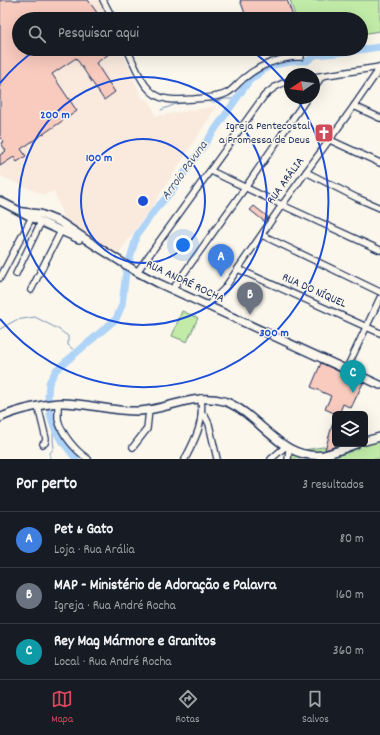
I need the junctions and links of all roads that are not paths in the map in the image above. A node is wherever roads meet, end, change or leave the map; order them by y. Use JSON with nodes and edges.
{"nodes":[{"id":1,"x":103,"y":0,"type":"edge"},
{"id":2,"x":109,"y":12,"type":"edge"},
{"id":3,"x":130,"y":56,"type":"edge"},
{"id":4,"x":301,"y":57,"type":"dead end"},
{"id":5,"x":380,"y":67,"type":"edge"},
{"id":6,"x":378,"y":75,"type":"edge"},
{"id":7,"x":322,"y":76,"type":"joint"},
{"id":8,"x":320,"y":79,"type":"edge"},
{"id":9,"x":284,"y":82,"type":"edge"},
{"id":10,"x":303,"y":104,"type":"edge"},
{"id":11,"x":354,"y":106,"type":"junction"},
{"id":12,"x":380,"y":118,"type":"edge"},
{"id":13,"x":330,"y":140,"type":"junction"},
{"id":14,"x":380,"y":163,"type":"edge"},
{"id":15,"x":211,"y":171,"type":"junction"},
{"id":16,"x":306,"y":172,"type":"junction"},
{"id":17,"x":246,"y":188,"type":"junction"},
{"id":18,"x":0,"y":201,"type":"edge"},
{"id":19,"x":282,"y":205,"type":"junction"},
{"id":20,"x":380,"y":208,"type":"edge"},
{"id":21,"x":23,"y":212,"type":"junction"},
{"id":22,"x":32,"y":217,"type":"junction"},
{"id":23,"x":41,"y":222,"type":"junction"},
{"id":24,"x":61,"y":231,"type":"junction"},
{"id":25,"x":262,"y":234,"type":"junction"},
{"id":26,"x":93,"y":244,"type":"junction"},
{"id":27,"x":380,"y":250,"type":"edge"},
{"id":28,"x":238,"y":269,"type":"junction"},
{"id":29,"x":136,"y":271,"type":"junction"},
{"id":30,"x":16,"y":274,"type":"dead end"},
{"id":31,"x":0,"y":278,"type":"edge"},
{"id":32,"x":31,"y":290,"type":"dead end"},
{"id":33,"x":172,"y":290,"type":"junction"},
{"id":34,"x":380,"y":292,"type":"edge"},
{"id":35,"x":380,"y":298,"type":"edge"},
{"id":36,"x":208,"y":306,"type":"junction"},
{"id":37,"x":366,"y":327,"type":"junction"},
{"id":38,"x":380,"y":333,"type":"edge"},
{"id":39,"x":346,"y":370,"type":"junction"},
{"id":40,"x":380,"y":386,"type":"edge"},
{"id":41,"x":201,"y":398,"type":"junction"},
{"id":42,"x":57,"y":403,"type":"junction"},
{"id":43,"x":39,"y":406,"type":"junction"},
{"id":44,"x":149,"y":410,"type":"junction"},
{"id":45,"x":202,"y":415,"type":"junction"},
{"id":46,"x":0,"y":418,"type":"edge"},
{"id":47,"x":380,"y":437,"type":"edge"},
{"id":48,"x":368,"y":440,"type":"edge"},
{"id":49,"x":43,"y":444,"type":"dead end"},
{"id":50,"x":133,"y":447,"type":"dead end"},
{"id":51,"x":348,"y":447,"type":"edge"},
{"id":52,"x":287,"y":448,"type":"junction"},
{"id":53,"x":88,"y":459,"type":"edge"},
{"id":54,"x":185,"y":459,"type":"edge"},
{"id":55,"x":217,"y":459,"type":"edge"},
{"id":56,"x":271,"y":459,"type":"edge"},
{"id":57,"x":288,"y":459,"type":"edge"}],
"edges":[{"from":1,"to":2,"type":"street"},
{"from":3,"to":4,"type":"street"},
{"from":5,"to":6,"type":"street","name":"RUA ARÁLIA"},
{"from":5,"to":7,"type":"street"},
{"from":6,"to":11,"type":"street","name":"RUA ARÁLIA"},
{"from":7,"to":8,"type":"street"},
{"from":9,"to":15,"type":"street"},
{"from":10,"to":17,"type":"street"},
{"from":11,"to":12,"type":"street"},
{"from":11,"to":13,"type":"street","name":"RUA ARÁLIA"},
{"from":13,"to":14,"type":"street"},
{"from":13,"to":16,"type":"street","name":"RUA ARÁLIA"},
{"from":15,"to":17,"type":"street"},
{"from":15,"to":29,"type":"street"},
{"from":16,"to":19,"type":"street","name":"RUA ARÁLIA"},
{"from":16,"to":20,"type":"street"},
{"from":17,"to":19,"type":"street"},
{"from":17,"to":33,"type":"street"},
{"from":18,"to":21,"type":"main road","name":"RUA ANDRÉ ROCHA"},
{"from":19,"to":25,"type":"street","name":"RUA ARÁLIA"},
{"from":19,"to":27,"type":"street"},
{"from":21,"to":22,"type":"main road","name":"RUA ANDRÉ ROCHA"},
{"from":21,"to":26,"type":"main road","name":"RUA ANDRÉ ROCHA"},
{"from":22,"to":23,"type":"main road","name":"RUA ANDRÉ ROCHA"},
{"from":22,"to":31,"type":"street"},
{"from":23,"to":24,"type":"main road","name":"RUA ANDRÉ ROCHA"},
{"from":23,"to":30,"type":"street"},
{"from":24,"to":26,"type":"main road","name":"RUA ANDRÉ ROCHA"},
{"from":24,"to":32,"type":"street"},
{"from":25,"to":28,"type":"street","name":"RUA ARÁLIA"},
{"from":25,"to":34,"type":"street"},
{"from":26,"to":29,"type":"main road","name":"RUA ANDRÉ ROCHA"},
{"from":28,"to":36,"type":"street","name":"RUA ARÁLIA"},
{"from":28,"to":37,"type":"street","name":"RUA DO NÍQUEL"},
{"from":29,"to":33,"type":"main road","name":"RUA ANDRÉ ROCHA"},
{"from":33,"to":36,"type":"main road","name":"RUA ANDRÉ ROCHA"},
{"from":35,"to":37,"type":"street"},
{"from":36,"to":39,"type":"main road","name":"RUA ANDRÉ ROCHA"},
{"from":37,"to":38,"type":"street","name":"RUA DO NÍQUEL"},
{"from":37,"to":39,"type":"street"},
{"from":39,"to":40,"type":"main road","name":"RUA ANDRÉ ROCHA"},
{"from":41,"to":44,"type":"main road"},
{"from":41,"to":45,"type":"street"},
{"from":41,"to":52,"type":"main road"},
{"from":42,"to":43,"type":"main road"},
{"from":42,"to":44,"type":"main road"},
{"from":42,"to":53,"type":"street"},
{"from":43,"to":46,"type":"main road"},
{"from":43,"to":49,"type":"street"},
{"from":44,"to":50,"type":"street"},
{"from":45,"to":54,"type":"street"},
{"from":45,"to":55,"type":"street"},
{"from":47,"to":48,"type":"main road"},
{"from":51,"to":52,"type":"main road"},
{"from":52,"to":56,"type":"street"},
{"from":52,"to":57,"type":"street"}]}
